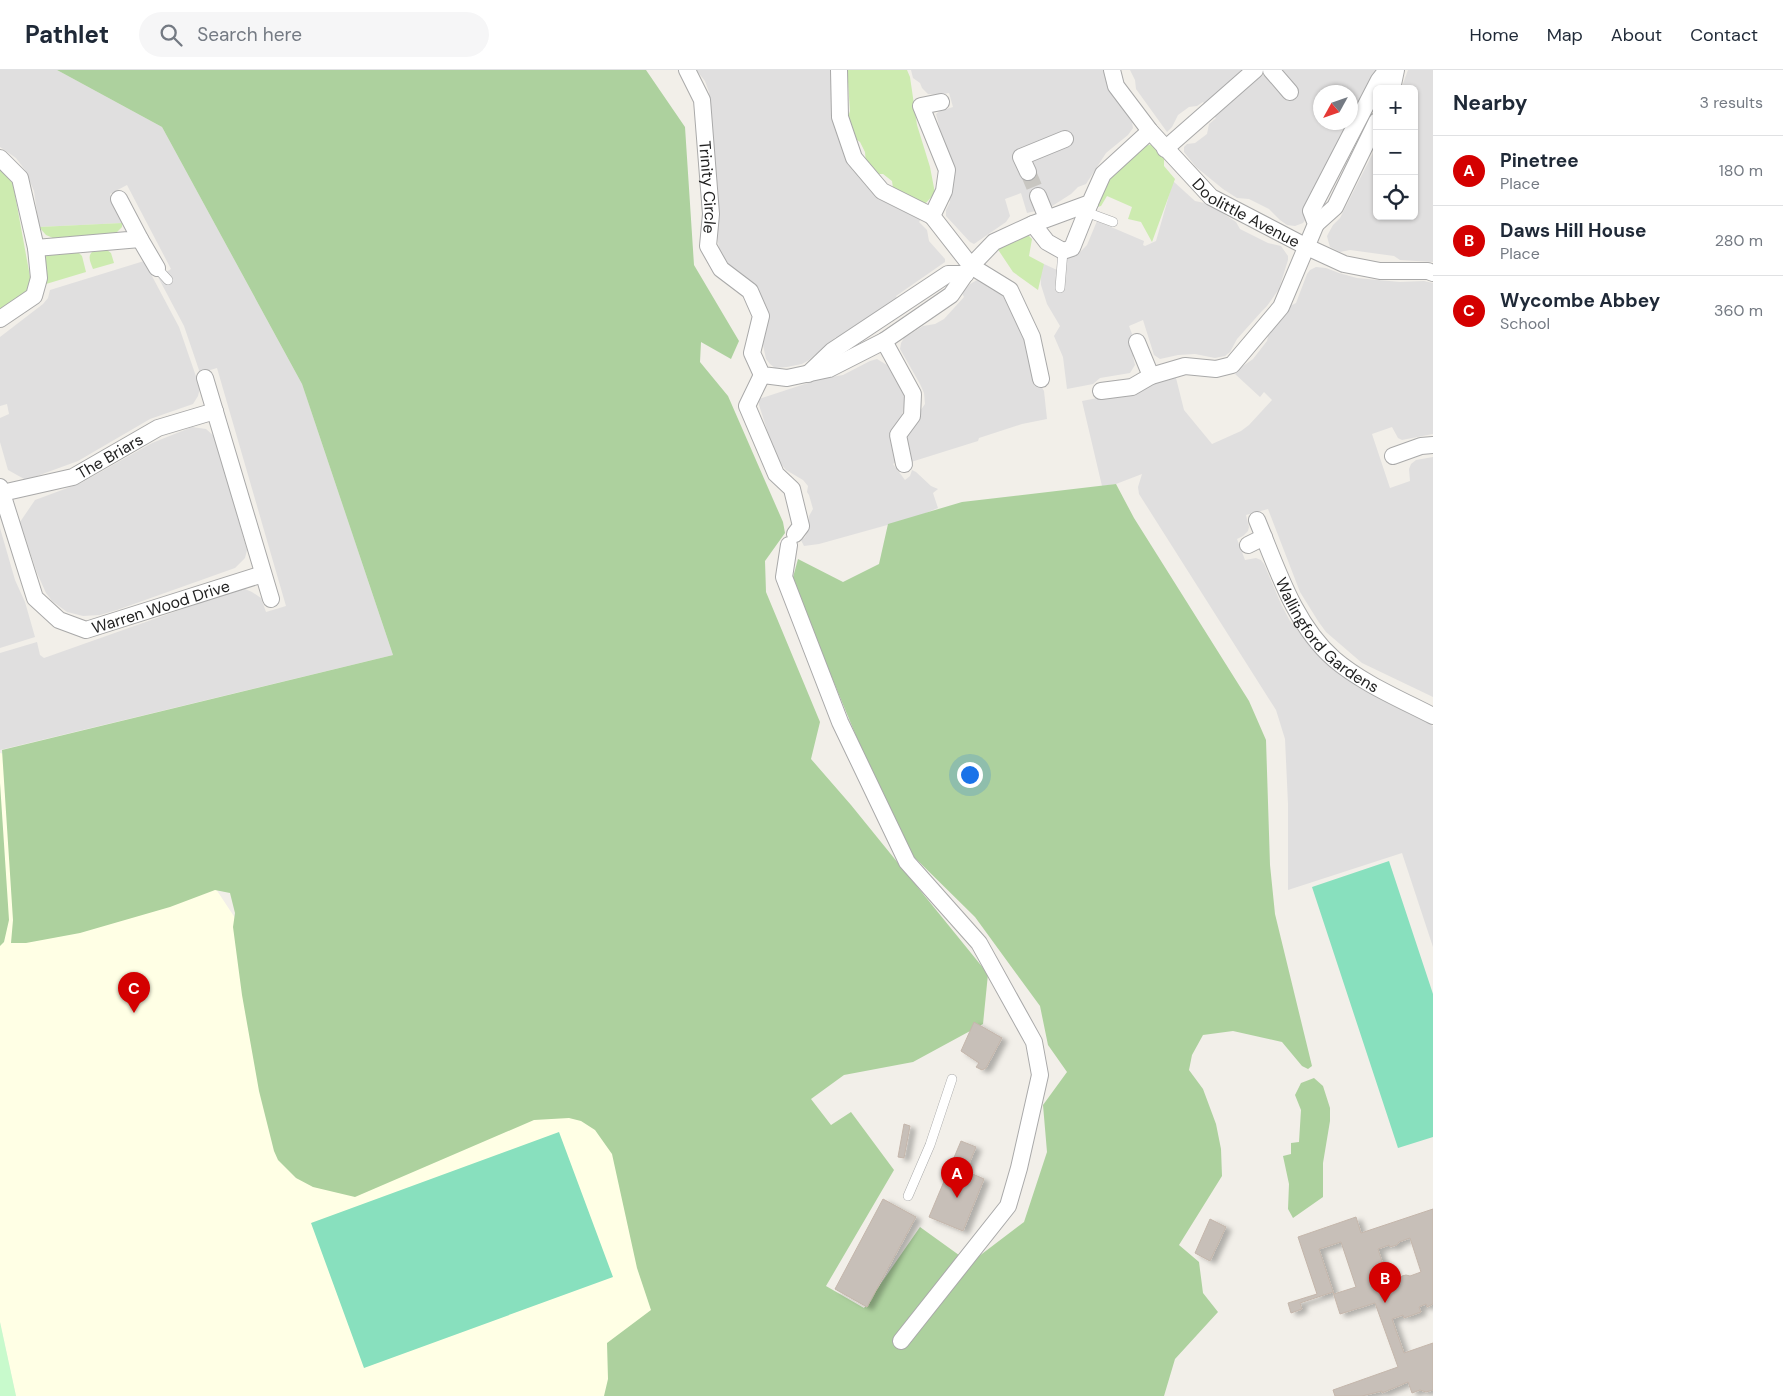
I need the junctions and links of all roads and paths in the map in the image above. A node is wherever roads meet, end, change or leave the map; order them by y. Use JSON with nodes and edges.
{"nodes":[{"id":1,"x":687,"y":70,"type":"edge"},
{"id":2,"x":838,"y":70,"type":"edge"},
{"id":3,"x":1112,"y":70,"type":"edge"},
{"id":4,"x":1254,"y":70,"type":"edge"},
{"id":5,"x":1271,"y":70,"type":"edge"},
{"id":6,"x":1387,"y":70,"type":"edge"},
{"id":7,"x":1396,"y":70,"type":"edge"},
{"id":8,"x":1393,"y":85,"type":"edge"},
{"id":9,"x":1290,"y":92,"type":"dead end"},
{"id":10,"x":941,"y":102,"type":"dead end"},
{"id":11,"x":1373,"y":130,"type":"edge"},
{"id":12,"x":1150,"y":132,"type":"junction"},
{"id":13,"x":1065,"y":139,"type":"dead end"},
{"id":14,"x":1165,"y":149,"type":"junction"},
{"id":15,"x":0,"y":158,"type":"edge"},
{"id":16,"x":1028,"y":172,"type":"tunnel mouth"},
{"id":17,"x":1038,"y":196,"type":"tunnel mouth"},
{"id":18,"x":119,"y":199,"type":"dead end"},
{"id":19,"x":1088,"y":207,"type":"junction"},
{"id":20,"x":932,"y":216,"type":"junction"},
{"id":21,"x":1040,"y":221,"type":"junction"},
{"id":22,"x":1113,"y":222,"type":"dead end"},
{"id":23,"x":1316,"y":224,"type":"junction"},
{"id":24,"x":140,"y":239,"type":"junction"},
{"id":25,"x":1307,"y":247,"type":"junction"},
{"id":26,"x":36,"y":248,"type":"junction"},
{"id":27,"x":1063,"y":251,"type":"junction"},
{"id":28,"x":157,"y":268,"type":"joint"},
{"id":29,"x":969,"y":270,"type":"junction"},
{"id":30,"x":1433,"y":273,"type":"edge"},
{"id":31,"x":168,"y":280,"type":"dead end"},
{"id":32,"x":1060,"y":288,"type":"dead end"},
{"id":33,"x":0,"y":319,"type":"edge"},
{"id":34,"x":884,"y":341,"type":"junction"},
{"id":35,"x":1137,"y":342,"type":"dead end"},
{"id":36,"x":808,"y":374,"type":"junction"},
{"id":37,"x":762,"y":376,"type":"junction"},
{"id":38,"x":1151,"y":376,"type":"junction"},
{"id":39,"x":205,"y":378,"type":"dead end"},
{"id":40,"x":1041,"y":379,"type":"dead end"},
{"id":41,"x":1101,"y":391,"type":"dead end"},
{"id":42,"x":215,"y":411,"type":"junction"},
{"id":43,"x":1433,"y":445,"type":"edge"},
{"id":44,"x":1392,"y":456,"type":"dead end"},
{"id":45,"x":904,"y":464,"type":"dead end"},
{"id":46,"x":1,"y":490,"type":"edge"},
{"id":47,"x":1257,"y":520,"type":"dead end"},
{"id":48,"x":1264,"y":537,"type":"junction"},
{"id":49,"x":1248,"y":545,"type":"dead end"},
{"id":50,"x":263,"y":574,"type":"junction"},
{"id":51,"x":271,"y":599,"type":"dead end"},
{"id":52,"x":1433,"y":716,"type":"edge"},
{"id":53,"x":952,"y":1079,"type":"dead end"},
{"id":54,"x":908,"y":1196,"type":"dead end"},
{"id":55,"x":901,"y":1341,"type":"dead end"}],
"edges":[{"from":1,"to":37,"type":"street","name":"Trinity Circle"},
{"from":2,"to":20,"type":"street"},
{"from":3,"to":12,"type":"street","name":"Doolittle Avenue"},
{"from":4,"to":14,"type":"street"},
{"from":5,"to":9,"type":"street"},
{"from":6,"to":23,"type":"street"},
{"from":7,"to":8,"type":"street"},
{"from":10,"to":20,"type":"street"},
{"from":11,"to":23,"type":"street"},
{"from":12,"to":14,"type":"street","name":"Doolittle Avenue"},
{"from":12,"to":19,"type":"street"},
{"from":13,"to":16,"type":"street"},
{"from":14,"to":25,"type":"street","name":"Doolittle Avenue"},
{"from":15,"to":26,"type":"street"},
{"from":17,"to":21,"type":"street"},
{"from":18,"to":24,"type":"street"},
{"from":19,"to":21,"type":"street"},
{"from":19,"to":22,"type":"lane"},
{"from":19,"to":27,"type":"street"},
{"from":20,"to":29,"type":"street"},
{"from":21,"to":27,"type":"street"},
{"from":21,"to":29,"type":"street"},
{"from":23,"to":25,"type":"street"},
{"from":24,"to":26,"type":"street"},
{"from":24,"to":28,"type":"street"},
{"from":25,"to":30,"type":"street","name":"Doolittle Avenue"},
{"from":25,"to":38,"type":"street"},
{"from":26,"to":33,"type":"street"},
{"from":27,"to":32,"type":"lane"},
{"from":28,"to":31,"type":"lane"},
{"from":29,"to":34,"type":"street"},
{"from":29,"to":36,"type":"street"},
{"from":29,"to":40,"type":"street"},
{"from":34,"to":36,"type":"street"},
{"from":34,"to":45,"type":"street"},
{"from":35,"to":38,"type":"street"},
{"from":36,"to":37,"type":"street"},
{"from":37,"to":55,"type":"street"},
{"from":38,"to":41,"type":"street"},
{"from":39,"to":42,"type":"street"},
{"from":42,"to":46,"type":"street","name":"The Briars"},
{"from":42,"to":50,"type":"street"},
{"from":43,"to":44,"type":"street"},
{"from":46,"to":50,"type":"street","name":"Warren Wood Drive"},
{"from":47,"to":48,"type":"street","name":"Wallingford Gardens"},
{"from":48,"to":49,"type":"street"},
{"from":48,"to":52,"type":"street","name":"Wallingford Gardens"},
{"from":50,"to":51,"type":"street"},
{"from":53,"to":54,"type":"lane"}]}
